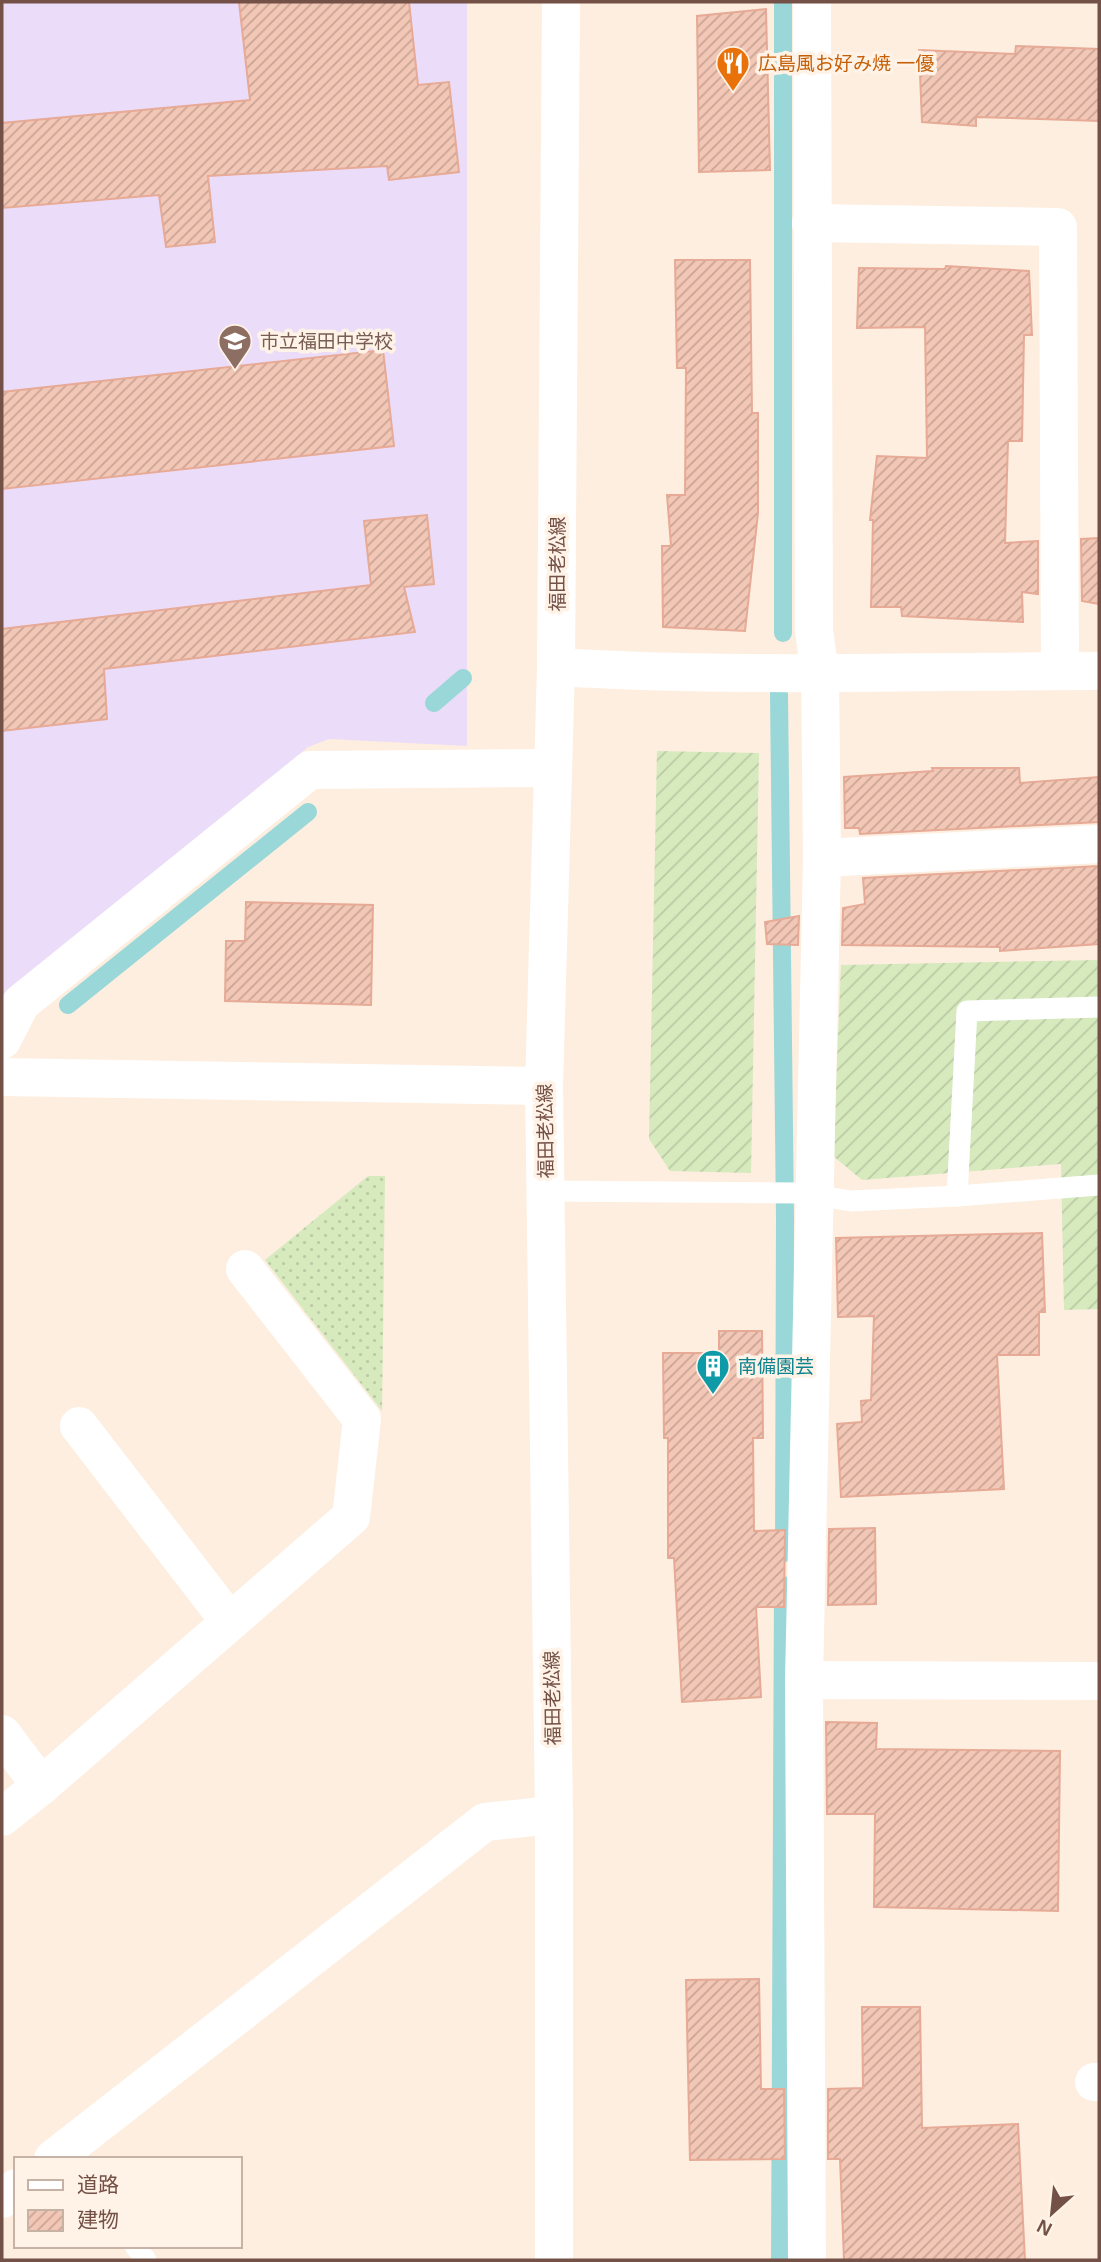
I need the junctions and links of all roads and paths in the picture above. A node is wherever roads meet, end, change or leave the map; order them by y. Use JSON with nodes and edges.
{"nodes":[{"id":1,"x":561,"y":2,"type":"edge"},
{"id":2,"x":811,"y":2,"type":"edge"},
{"id":3,"x":811,"y":223,"type":"junction"},
{"id":4,"x":556,"y":667,"type":"junction"},
{"id":5,"x":1060,"y":671,"type":"junction"},
{"id":6,"x":1099,"y":671,"type":"edge"},
{"id":7,"x":820,"y":675,"type":"junction"},
{"id":8,"x":554,"y":768,"type":"junction"},
{"id":9,"x":1099,"y":844,"type":"edge"},
{"id":10,"x":822,"y":858,"type":"junction"},
{"id":11,"x":1099,"y":1007,"type":"edge"},
{"id":12,"x":2,"y":1040,"type":"edge"},
{"id":13,"x":2,"y":1077,"type":"edge"},
{"id":14,"x":544,"y":1086,"type":"junction"},
{"id":15,"x":1099,"y":1185,"type":"edge"},
{"id":16,"x":546,"y":1191,"type":"junction"},
{"id":17,"x":808,"y":1194,"type":"junction"},
{"id":18,"x":957,"y":1196,"type":"junction"},
{"id":19,"x":245,"y":1269,"type":"dead end"},
{"id":20,"x":79,"y":1426,"type":"dead end"},
{"id":21,"x":230,"y":1622,"type":"junction"},
{"id":22,"x":804,"y":1680,"type":"junction"},
{"id":23,"x":1099,"y":1681,"type":"edge"},
{"id":24,"x":2,"y":1734,"type":"edge"},
{"id":25,"x":41,"y":1786,"type":"junction"},
{"id":26,"x":554,"y":1815,"type":"junction"},
{"id":27,"x":2,"y":1817,"type":"edge"},
{"id":28,"x":60,"y":2157,"type":"edge"},
{"id":29,"x":554,"y":2260,"type":"edge"},
{"id":30,"x":807,"y":2260,"type":"edge"}],
"edges":[{"from":1,"to":4,"type":"street","name":"福田老松線"},
{"from":2,"to":3,"type":"street"},
{"from":3,"to":5,"type":"street"},
{"from":3,"to":7,"type":"street"},
{"from":4,"to":7,"type":"street"},
{"from":4,"to":8,"type":"street","name":"福田老松線"},
{"from":5,"to":6,"type":"street"},
{"from":5,"to":7,"type":"street"},
{"from":7,"to":10,"type":"street"},
{"from":8,"to":12,"type":"street"},
{"from":8,"to":14,"type":"street","name":"福田老松線"},
{"from":9,"to":10,"type":"street"},
{"from":10,"to":17,"type":"street"},
{"from":11,"to":18,"type":"lane"},
{"from":13,"to":14,"type":"street"},
{"from":14,"to":16,"type":"street","name":"福田老松線"},
{"from":15,"to":18,"type":"lane"},
{"from":16,"to":17,"type":"lane"},
{"from":16,"to":26,"type":"street","name":"福田老松線"},
{"from":17,"to":18,"type":"lane"},
{"from":17,"to":22,"type":"street"},
{"from":19,"to":21,"type":"street"},
{"from":20,"to":21,"type":"street"},
{"from":21,"to":25,"type":"street"},
{"from":22,"to":23,"type":"street"},
{"from":22,"to":30,"type":"street"},
{"from":24,"to":25,"type":"street"},
{"from":25,"to":27,"type":"street"},
{"from":26,"to":28,"type":"street"},
{"from":26,"to":29,"type":"street","name":"福田老松線"}]}
